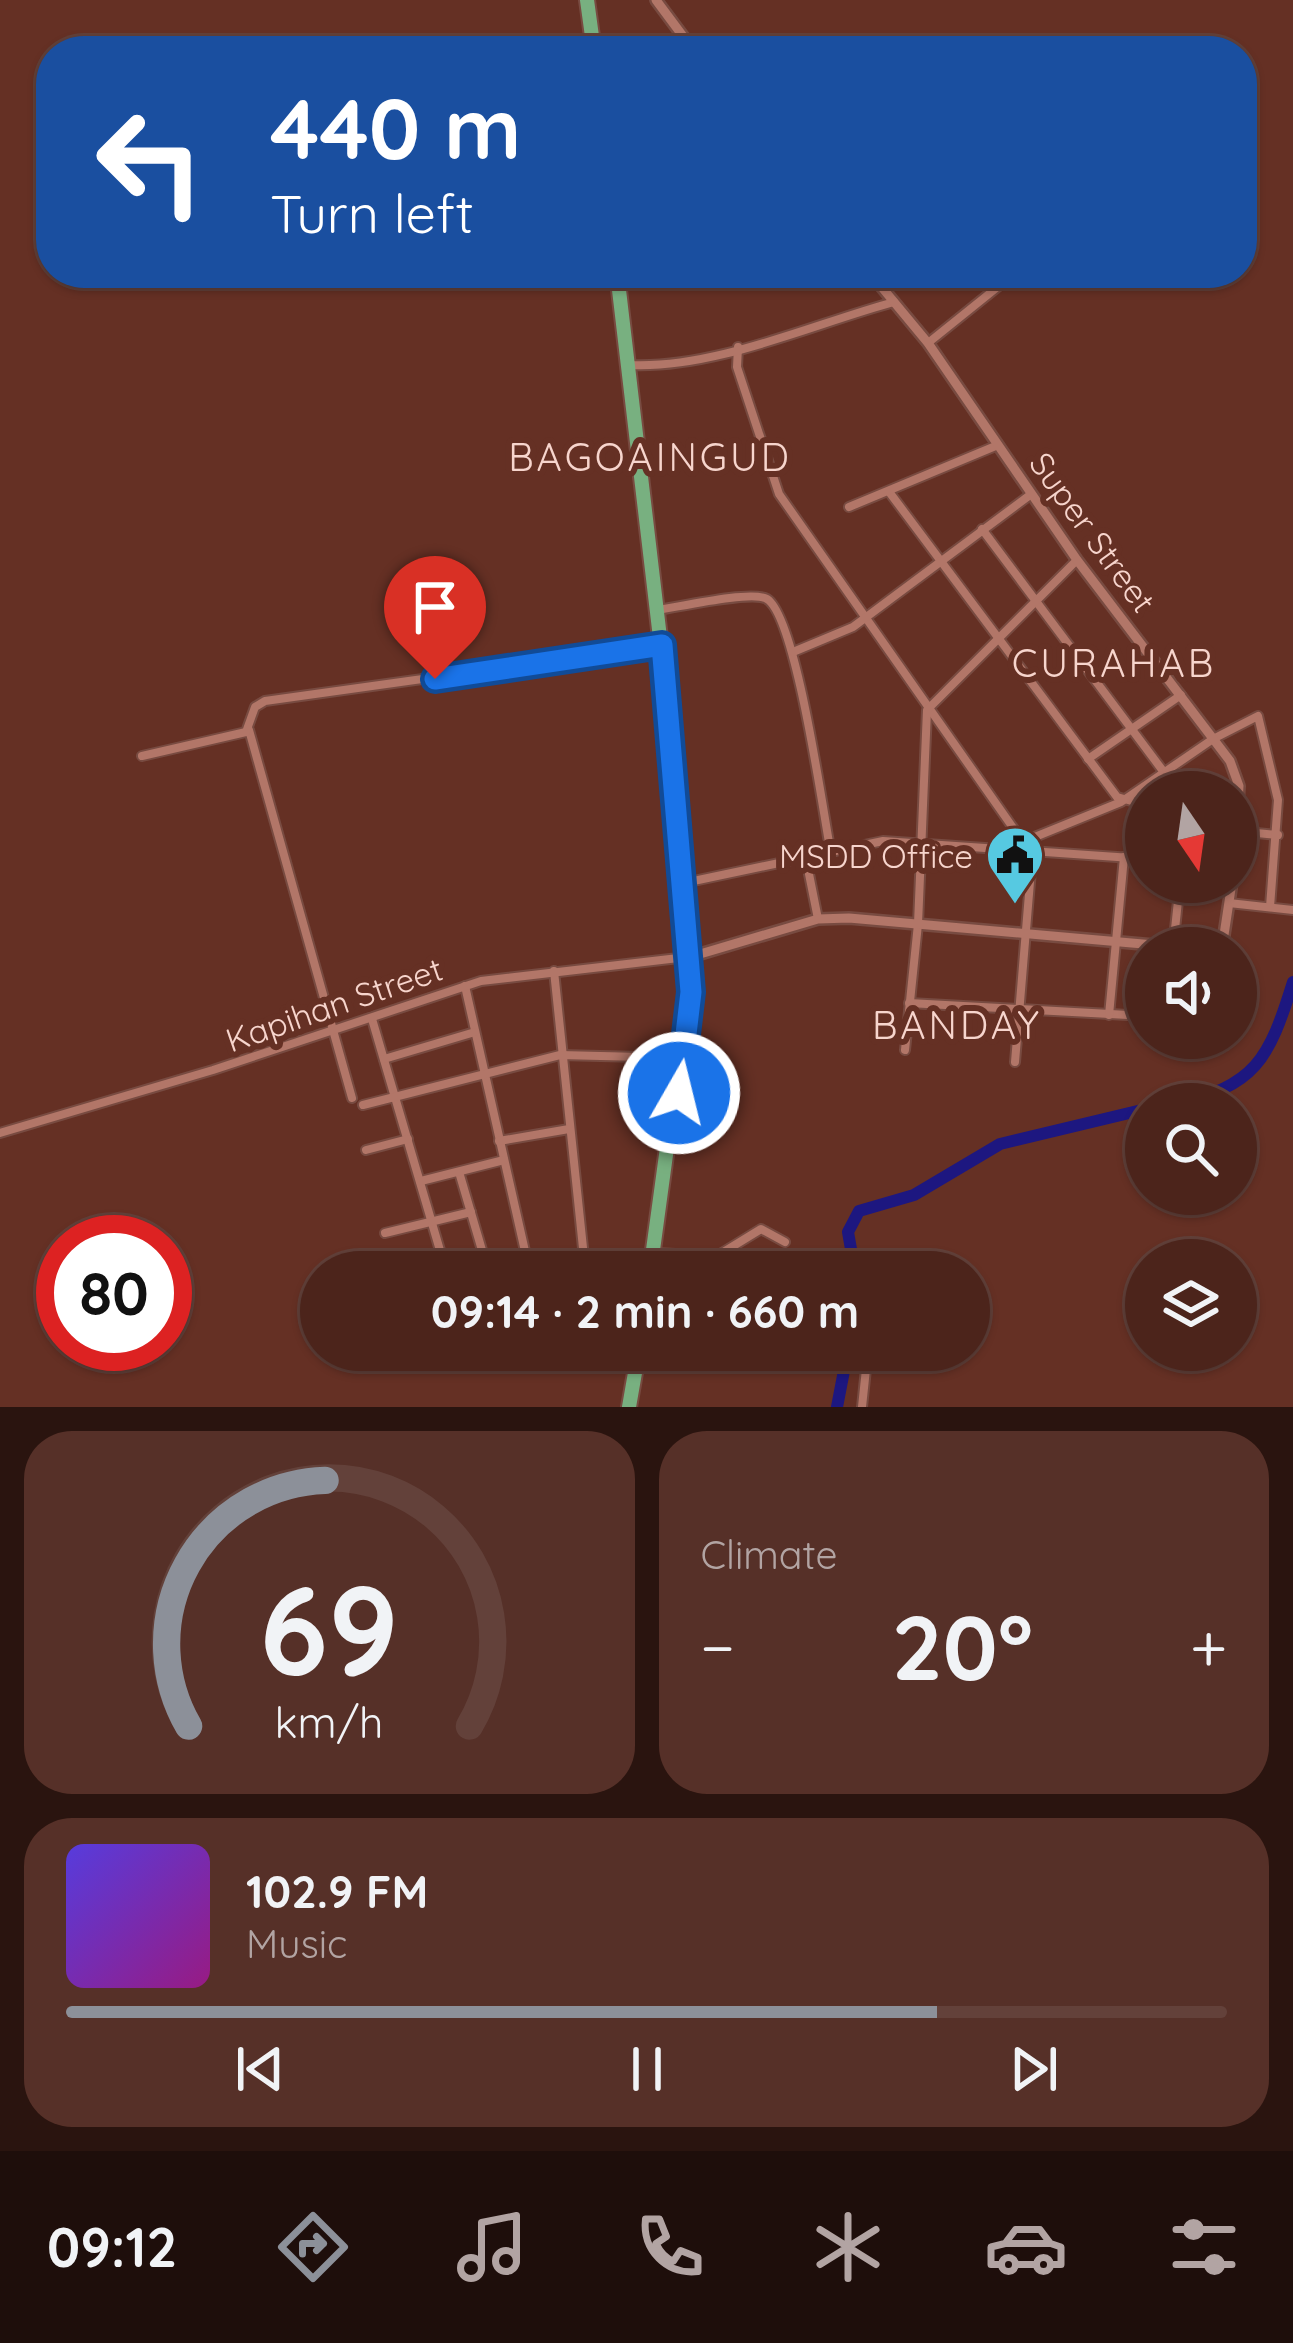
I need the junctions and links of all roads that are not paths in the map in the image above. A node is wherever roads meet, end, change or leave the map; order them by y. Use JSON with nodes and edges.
{"nodes":[{"id":1,"x":587,"y":0,"type":"edge"},
{"id":2,"x":656,"y":0,"type":"edge"},
{"id":3,"x":592,"y":36,"type":"edge"},
{"id":4,"x":683,"y":36,"type":"edge"},
{"id":5,"x":619,"y":288,"type":"edge"},
{"id":6,"x":884,"y":288,"type":"edge"},
{"id":7,"x":997,"y":288,"type":"edge"},
{"id":8,"x":896,"y":301,"type":"junction"},
{"id":9,"x":928,"y":343,"type":"junction"},
{"id":10,"x":738,"y":347,"type":"junction"},
{"id":11,"x":628,"y":365,"type":"junction"},
{"id":12,"x":998,"y":445,"type":"junction"},
{"id":13,"x":890,"y":493,"type":"junction"},
{"id":14,"x":1030,"y":495,"type":"junction"},
{"id":15,"x":850,"y":507,"type":"dead end"},
{"id":16,"x":982,"y":529,"type":"junction"},
{"id":17,"x":938,"y":560,"type":"junction"},
{"id":18,"x":1077,"y":560,"type":"junction"},
{"id":19,"x":1034,"y":602,"type":"junction"},
{"id":20,"x":658,"y":610,"type":"junction"},
{"id":21,"x":862,"y":617,"type":"junction"},
{"id":22,"x":998,"y":638,"type":"junction"},
{"id":23,"x":662,"y":645,"type":"junction"},
{"id":24,"x":793,"y":652,"type":"junction"},
{"id":25,"x":1181,"y":695,"type":"junction"},
{"id":26,"x":927,"y":710,"type":"junction"},
{"id":27,"x":1133,"y":728,"type":"junction"},
{"id":28,"x":249,"y":730,"type":"junction"},
{"id":29,"x":1213,"y":739,"type":"junction"},
{"id":30,"x":142,"y":756,"type":"dead end"},
{"id":31,"x":1088,"y":759,"type":"junction"},
{"id":32,"x":1163,"y":771,"type":"joint"},
{"id":33,"x":1234,"y":771,"type":"edge"},
{"id":34,"x":1125,"y":799,"type":"edge"},
{"id":35,"x":1121,"y":802,"type":"junction"},
{"id":36,"x":1125,"y":803,"type":"edge"},
{"id":37,"x":1257,"y":834,"type":"edge"},
{"id":38,"x":1278,"y":835,"type":"junction"},
{"id":39,"x":922,"y":842,"type":"junction"},
{"id":40,"x":1030,"y":843,"type":"junction"},
{"id":41,"x":830,"y":848,"type":"junction"},
{"id":42,"x":806,"y":854,"type":"junction"},
{"id":43,"x":1124,"y":857,"type":"joint"},
{"id":44,"x":682,"y":883,"type":"junction"},
{"id":45,"x":1229,"y":904,"type":"joint"},
{"id":46,"x":1270,"y":907,"type":"junction"},
{"id":47,"x":1293,"y":910,"type":"edge"},
{"id":48,"x":818,"y":919,"type":"junction"},
{"id":49,"x":918,"y":924,"type":"junction"},
{"id":50,"x":1225,"y":927,"type":"edge"},
{"id":51,"x":1026,"y":933,"type":"junction"},
{"id":52,"x":1116,"y":941,"type":"junction"},
{"id":53,"x":1125,"y":942,"type":"edge"},
{"id":54,"x":689,"y":956,"type":"junction"},
{"id":55,"x":554,"y":971,"type":"junction"},
{"id":56,"x":465,"y":986,"type":"junction"},
{"id":57,"x":909,"y":1003,"type":"junction"},
{"id":58,"x":1020,"y":1006,"type":"junction"},
{"id":59,"x":1109,"y":1016,"type":"junction"},
{"id":60,"x":1125,"y":1016,"type":"edge"},
{"id":61,"x":372,"y":1019,"type":"junction"},
{"id":62,"x":332,"y":1031,"type":"junction"},
{"id":63,"x":475,"y":1032,"type":"junction"},
{"id":64,"x":905,"y":1049,"type":"dead end"},
{"id":65,"x":560,"y":1055,"type":"junction"},
{"id":66,"x":384,"y":1058,"type":"junction"},
{"id":67,"x":684,"y":1058,"type":"junction"},
{"id":68,"x":1015,"y":1062,"type":"dead end"},
{"id":69,"x":485,"y":1074,"type":"junction"},
{"id":70,"x":352,"y":1098,"type":"dead end"},
{"id":71,"x":395,"y":1098,"type":"junction"},
{"id":72,"x":363,"y":1105,"type":"dead end"},
{"id":73,"x":570,"y":1129,"type":"junction"},
{"id":74,"x":0,"y":1133,"type":"edge"},
{"id":75,"x":408,"y":1139,"type":"junction"},
{"id":76,"x":500,"y":1141,"type":"junction"},
{"id":77,"x":366,"y":1150,"type":"dead end"},
{"id":78,"x":504,"y":1160,"type":"junction"},
{"id":79,"x":459,"y":1172,"type":"junction"},
{"id":80,"x":421,"y":1181,"type":"junction"},
{"id":81,"x":471,"y":1212,"type":"junction"},
{"id":82,"x":432,"y":1221,"type":"junction"},
{"id":83,"x":385,"y":1233,"type":"dead end"},
{"id":84,"x":785,"y":1242,"type":"dead end"},
{"id":85,"x":440,"y":1251,"type":"edge"},
{"id":86,"x":482,"y":1251,"type":"edge"},
{"id":87,"x":525,"y":1251,"type":"edge"},
{"id":88,"x":583,"y":1251,"type":"edge"},
{"id":89,"x":653,"y":1251,"type":"edge"},
{"id":90,"x":725,"y":1251,"type":"edge"},
{"id":91,"x":635,"y":1371,"type":"edge"},
{"id":92,"x":866,"y":1371,"type":"edge"},
{"id":93,"x":629,"y":1407,"type":"edge"},
{"id":94,"x":862,"y":1407,"type":"edge"}],
"edges":[{"from":1,"to":3,"type":"highway"},
{"from":2,"to":4,"type":"street"},
{"from":5,"to":11,"type":"highway"},
{"from":6,"to":8,"type":"street","name":"Super Street"},
{"from":7,"to":9,"type":"street"},
{"from":8,"to":9,"type":"street","name":"Super Street"},
{"from":8,"to":10,"type":"street"},
{"from":9,"to":12,"type":"street","name":"Super Street"},
{"from":10,"to":11,"type":"street"},
{"from":10,"to":21,"type":"street"},
{"from":11,"to":20,"type":"highway"},
{"from":12,"to":13,"type":"street"},
{"from":12,"to":14,"type":"street","name":"Super Street"},
{"from":13,"to":15,"type":"street"},
{"from":13,"to":17,"type":"street"},
{"from":14,"to":16,"type":"street"},
{"from":14,"to":18,"type":"street","name":"Super Street"},
{"from":16,"to":17,"type":"street"},
{"from":16,"to":19,"type":"street"},
{"from":17,"to":21,"type":"street"},
{"from":17,"to":22,"type":"street"},
{"from":18,"to":19,"type":"street"},
{"from":18,"to":25,"type":"street","name":"Super Street"},
{"from":19,"to":22,"type":"street"},
{"from":19,"to":27,"type":"street"},
{"from":20,"to":23,"type":"highway"},
{"from":20,"to":24,"type":"street"},
{"from":21,"to":24,"type":"street"},
{"from":21,"to":26,"type":"street"},
{"from":22,"to":26,"type":"street"},
{"from":22,"to":31,"type":"street"},
{"from":23,"to":28,"type":"street"},
{"from":23,"to":44,"type":"highway"},
{"from":24,"to":41,"type":"street"},
{"from":25,"to":27,"type":"street"},
{"from":25,"to":29,"type":"street","name":"Super Street"},
{"from":26,"to":39,"type":"street"},
{"from":26,"to":40,"type":"street"},
{"from":27,"to":31,"type":"street"},
{"from":27,"to":32,"type":"street"},
{"from":28,"to":30,"type":"street"},
{"from":28,"to":62,"type":"street"},
{"from":29,"to":32,"type":"street"},
{"from":29,"to":33,"type":"street","name":"Super Street"},
{"from":29,"to":38,"type":"street"},
{"from":31,"to":35,"type":"street"},
{"from":34,"to":35,"type":"street"},
{"from":35,"to":36,"type":"street"},
{"from":35,"to":40,"type":"street"},
{"from":37,"to":38,"type":"street"},
{"from":38,"to":46,"type":"street"},
{"from":39,"to":40,"type":"street"},
{"from":39,"to":41,"type":"street"},
{"from":39,"to":49,"type":"street"},
{"from":40,"to":43,"type":"street"},
{"from":40,"to":51,"type":"street"},
{"from":41,"to":42,"type":"street"},
{"from":42,"to":44,"type":"street"},
{"from":42,"to":48,"type":"street"},
{"from":43,"to":52,"type":"street"},
{"from":44,"to":54,"type":"highway"},
{"from":45,"to":46,"type":"street"},
{"from":45,"to":50,"type":"street"},
{"from":46,"to":47,"type":"street"},
{"from":48,"to":49,"type":"street"},
{"from":48,"to":54,"type":"street"},
{"from":49,"to":51,"type":"street"},
{"from":49,"to":57,"type":"street"},
{"from":51,"to":52,"type":"street"},
{"from":51,"to":58,"type":"street"},
{"from":52,"to":53,"type":"street"},
{"from":52,"to":59,"type":"street"},
{"from":54,"to":55,"type":"street","name":"Kapihan Street"},
{"from":54,"to":67,"type":"highway"},
{"from":55,"to":56,"type":"street","name":"Kapihan Street"},
{"from":55,"to":65,"type":"street"},
{"from":56,"to":61,"type":"street","name":"Kapihan Street"},
{"from":56,"to":63,"type":"street"},
{"from":57,"to":58,"type":"street"},
{"from":57,"to":64,"type":"street"},
{"from":58,"to":59,"type":"street"},
{"from":58,"to":68,"type":"street"},
{"from":59,"to":60,"type":"street"},
{"from":61,"to":62,"type":"street","name":"Kapihan Street"},
{"from":61,"to":66,"type":"street"},
{"from":62,"to":70,"type":"street"},
{"from":62,"to":74,"type":"street","name":"Kapihan Street"},
{"from":63,"to":66,"type":"street"},
{"from":63,"to":69,"type":"street"},
{"from":65,"to":67,"type":"street"},
{"from":65,"to":69,"type":"street"},
{"from":65,"to":73,"type":"street"},
{"from":66,"to":71,"type":"street"},
{"from":67,"to":89,"type":"highway"},
{"from":69,"to":71,"type":"street"},
{"from":69,"to":76,"type":"street"},
{"from":71,"to":72,"type":"street"},
{"from":71,"to":75,"type":"street"},
{"from":73,"to":76,"type":"street"},
{"from":73,"to":88,"type":"street"},
{"from":75,"to":77,"type":"street"},
{"from":75,"to":80,"type":"street"},
{"from":76,"to":78,"type":"street"},
{"from":78,"to":79,"type":"street"},
{"from":78,"to":87,"type":"street"},
{"from":79,"to":80,"type":"street"},
{"from":79,"to":81,"type":"street"},
{"from":80,"to":82,"type":"street"},
{"from":81,"to":82,"type":"street"},
{"from":81,"to":86,"type":"street"},
{"from":82,"to":83,"type":"street"},
{"from":82,"to":85,"type":"street"},
{"from":84,"to":90,"type":"street"},
{"from":91,"to":93,"type":"highway"},
{"from":92,"to":94,"type":"street"}]}
